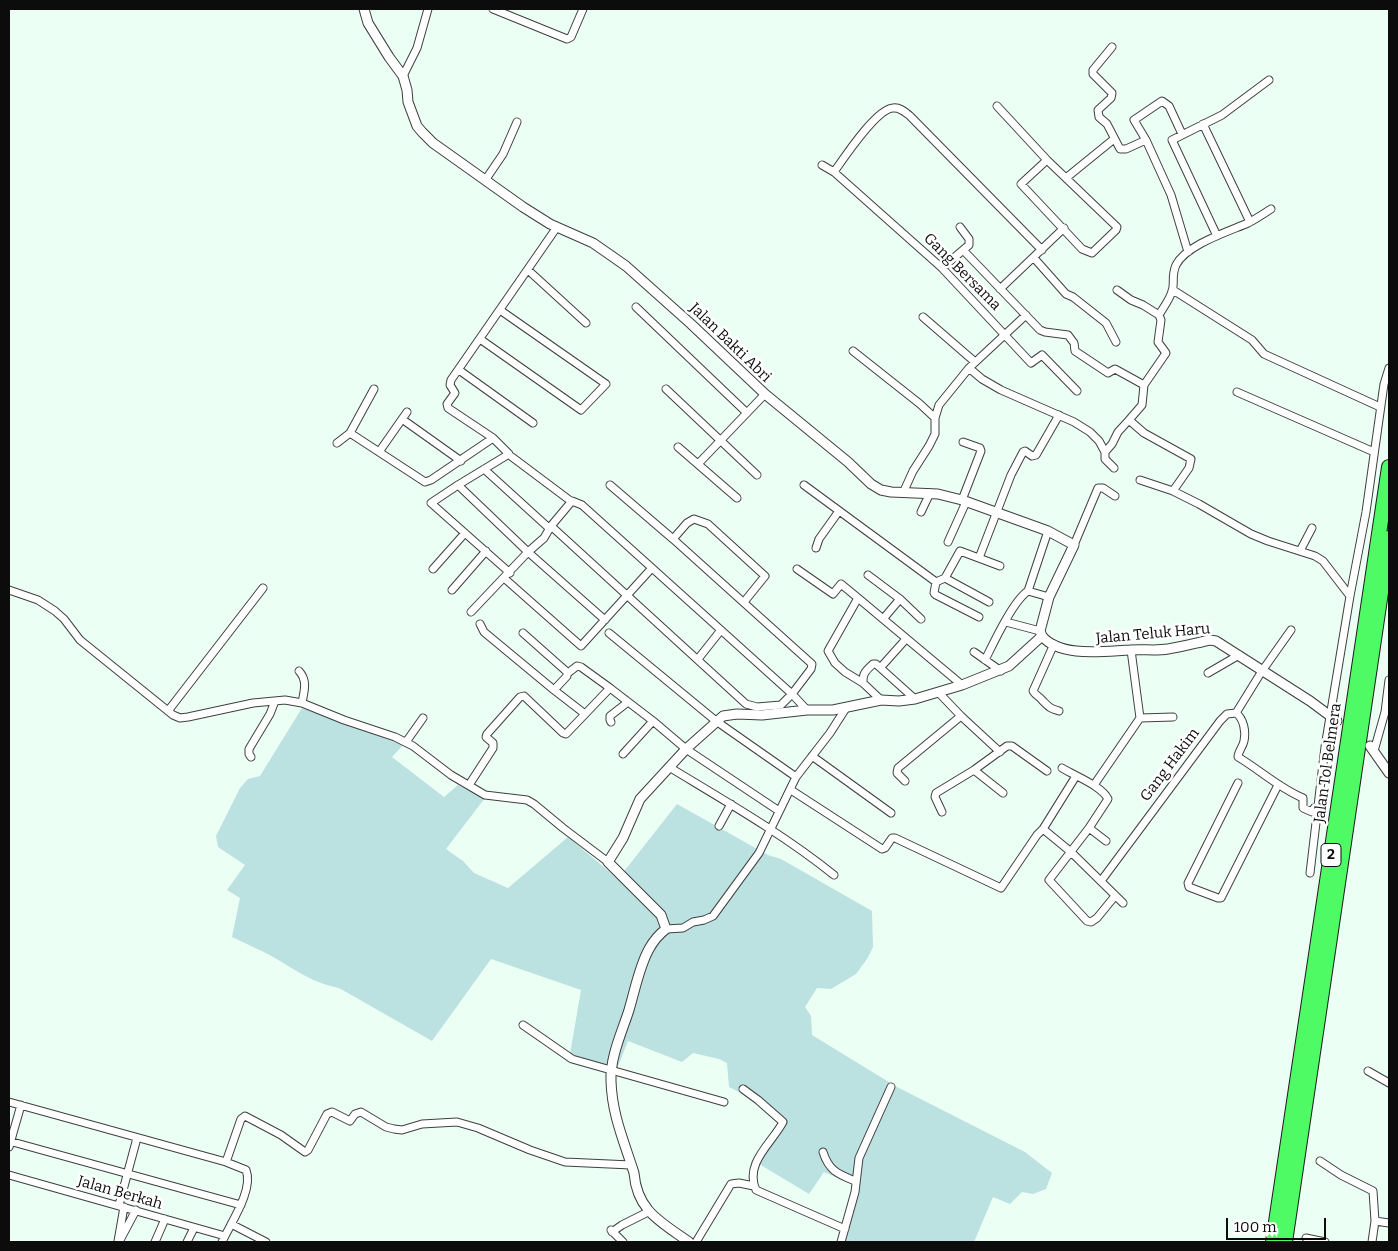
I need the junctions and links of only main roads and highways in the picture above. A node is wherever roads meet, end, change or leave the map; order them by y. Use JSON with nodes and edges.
{"nodes":[{"id":1,"x":1389,"y":467,"type":"edge"},
{"id":2,"x":1389,"y":538,"type":"edge"},
{"id":3,"x":1273,"y":1242,"type":"edge"},
{"id":4,"x":1285,"y":1242,"type":"edge"}],
"edges":[{"from":1,"to":3,"type":"highway","name":"Jalan Tol Belmera","number":"2"},
{"from":2,"to":4,"type":"highway","name":"Jalan Tol Belmera","number":"2"}]}
